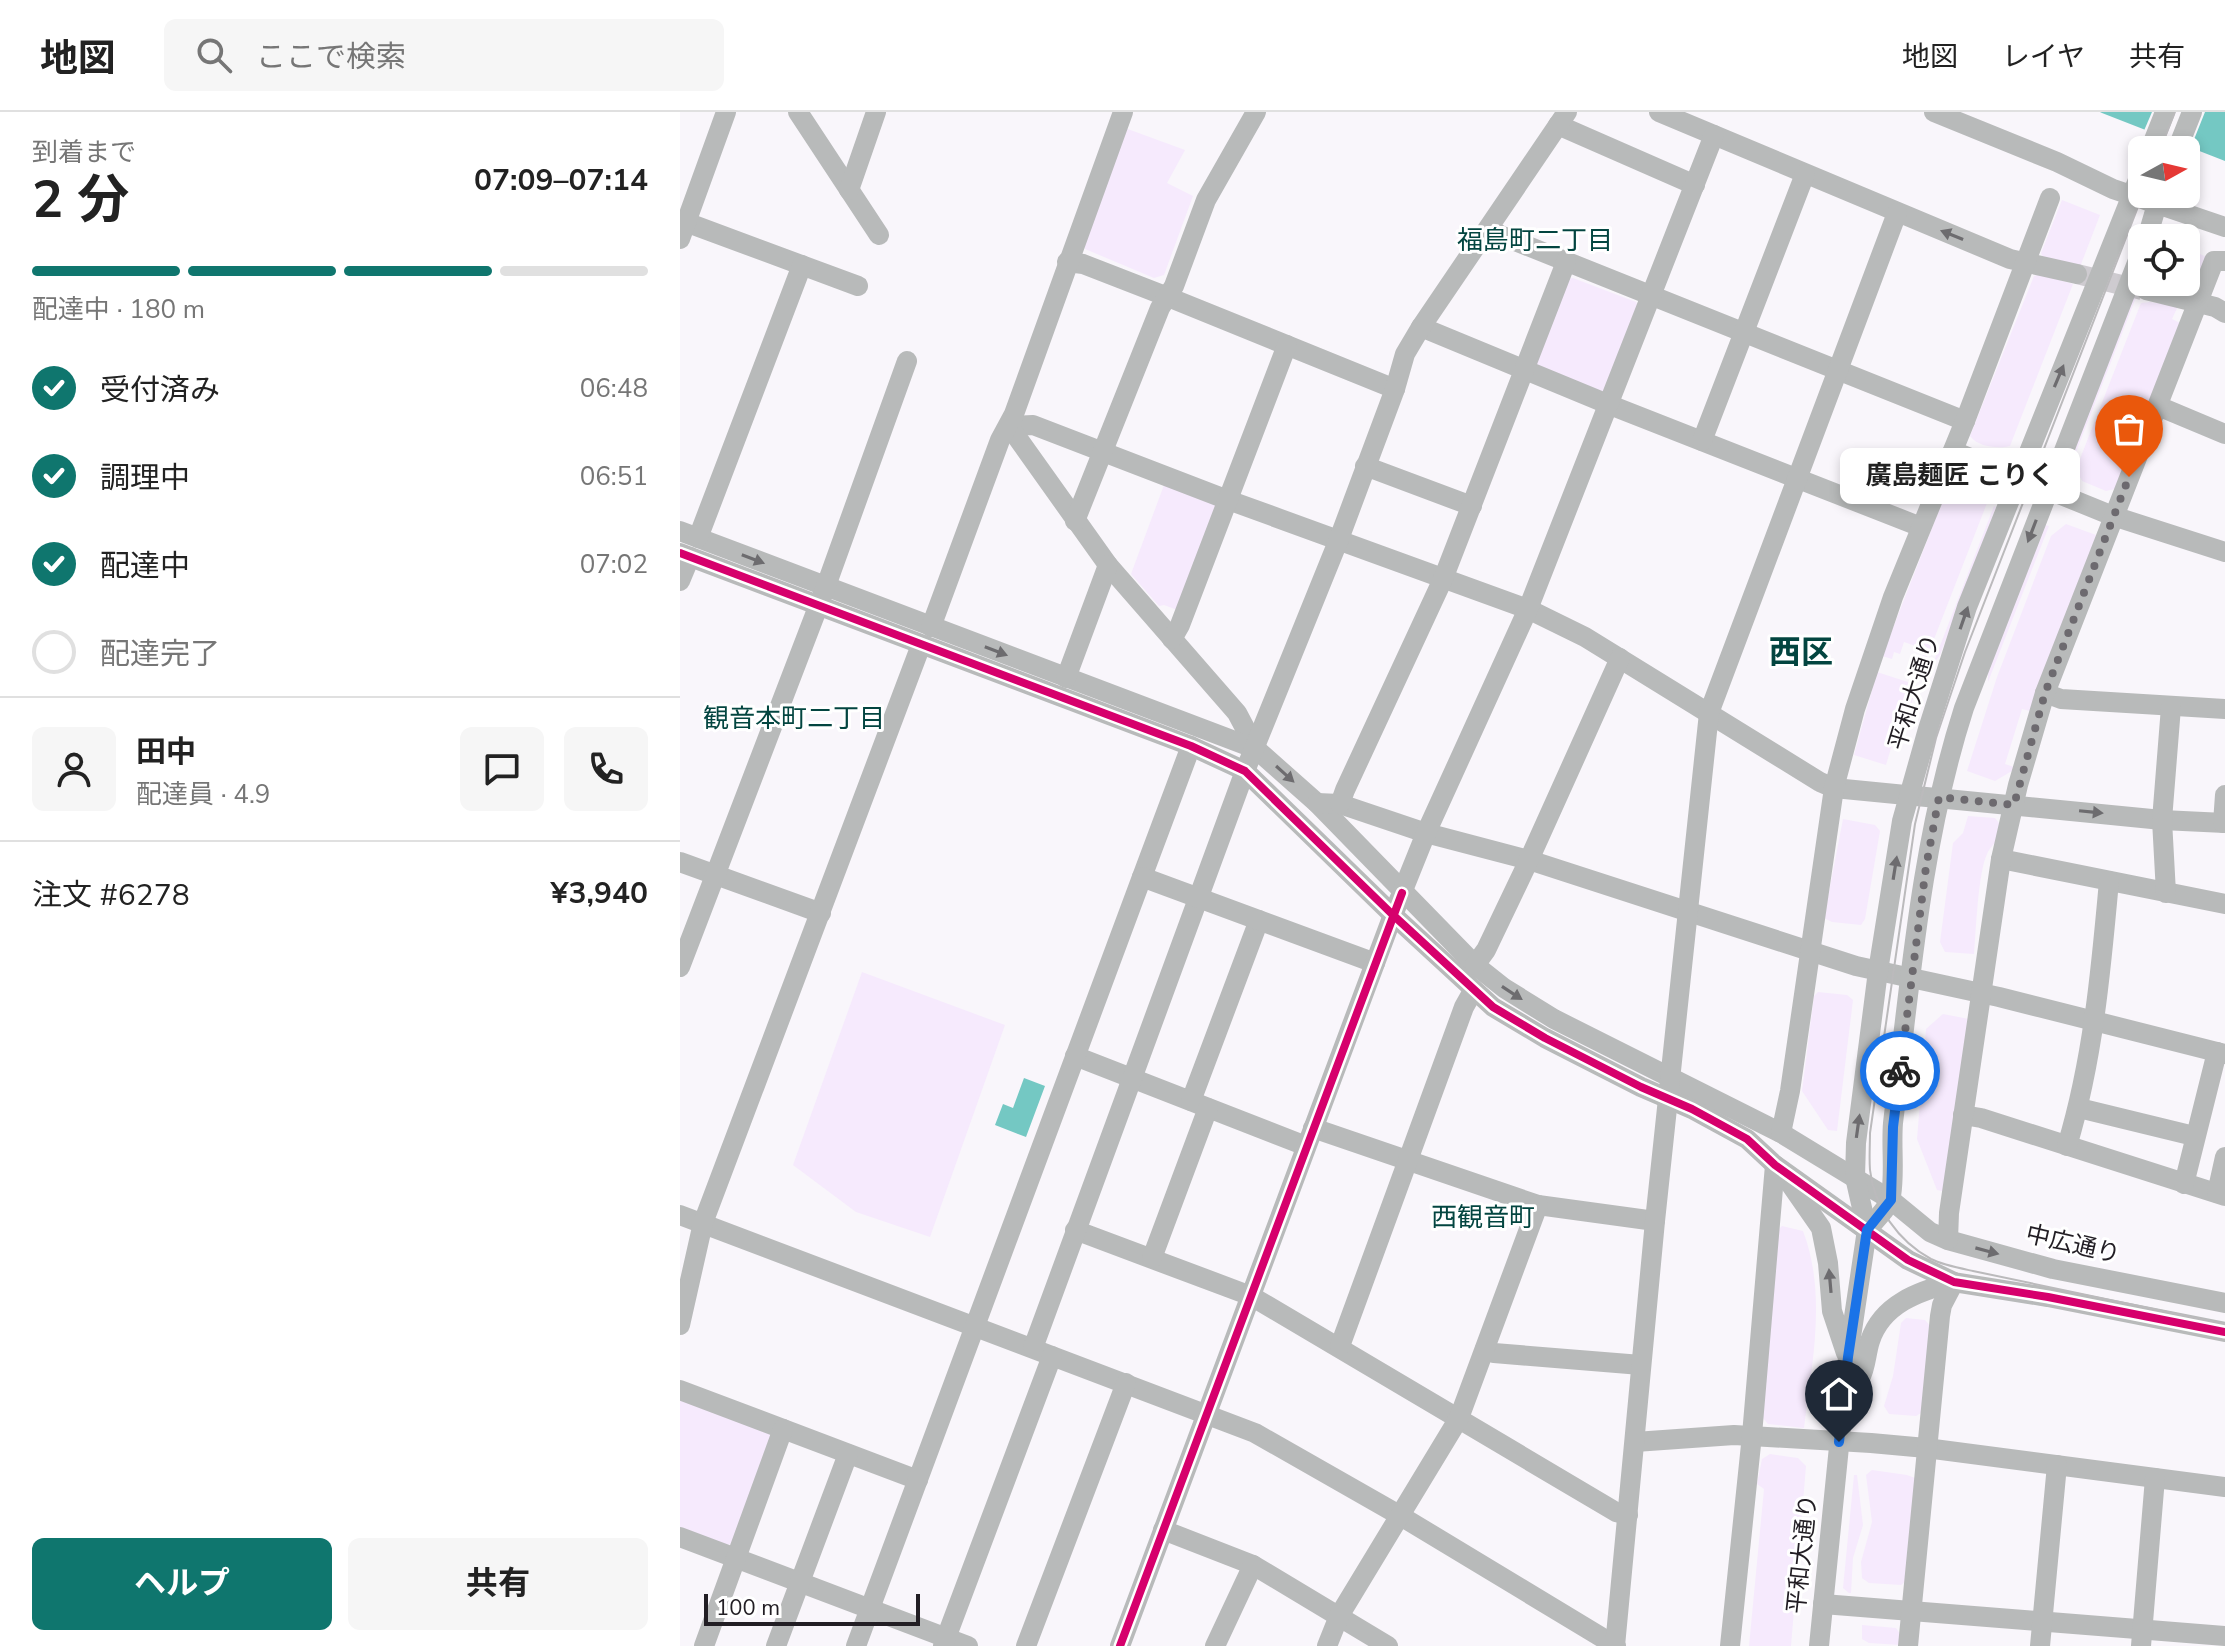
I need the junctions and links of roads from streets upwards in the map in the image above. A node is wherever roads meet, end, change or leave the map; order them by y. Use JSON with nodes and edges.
{"nodes":[{"id":1,"x":726,"y":112,"type":"edge"},
{"id":2,"x":798,"y":112,"type":"edge"},
{"id":3,"x":876,"y":112,"type":"edge"},
{"id":4,"x":1123,"y":112,"type":"edge"},
{"id":5,"x":1256,"y":112,"type":"edge"},
{"id":6,"x":1659,"y":112,"type":"edge"},
{"id":7,"x":1934,"y":112,"type":"edge"},
{"id":8,"x":2165,"y":112,"type":"edge"},
{"id":9,"x":2192,"y":112,"type":"edge"},
{"id":10,"x":1563,"y":118,"type":"edge"},
{"id":11,"x":1704,"y":125,"type":"edge"},
{"id":12,"x":2156,"y":136,"type":"edge"},
{"id":13,"x":2183,"y":136,"type":"edge"},
{"id":14,"x":1805,"y":174,"type":"junction"},
{"id":15,"x":2128,"y":178,"type":"edge"},
{"id":16,"x":1695,"y":185,"type":"junction"},
{"id":17,"x":849,"y":190,"type":"junction"},
{"id":18,"x":2050,"y":198,"type":"dead end"},
{"id":19,"x":2128,"y":206,"type":"edge"},
{"id":20,"x":2180,"y":208,"type":"edge"},
{"id":21,"x":1897,"y":213,"type":"junction"},
{"id":22,"x":682,"y":227,"type":"edge"},
{"id":23,"x":2225,"y":227,"type":"edge"},
{"id":24,"x":1489,"y":228,"type":"junction"},
{"id":25,"x":879,"y":235,"type":"dead end"},
{"id":26,"x":2225,"y":261,"type":"edge"},
{"id":27,"x":1067,"y":262,"type":"junction"},
{"id":28,"x":1566,"y":262,"type":"junction"},
{"id":29,"x":2025,"y":263,"type":"junction"},
{"id":30,"x":802,"y":265,"type":"junction"},
{"id":31,"x":2077,"y":274,"type":"tunnel mouth"},
{"id":32,"x":858,"y":286,"type":"dead end"},
{"id":33,"x":2128,"y":286,"type":"edge"},
{"id":34,"x":2170,"y":296,"type":"edge"},
{"id":35,"x":1168,"y":297,"type":"junction"},
{"id":36,"x":1650,"y":297,"type":"junction"},
{"id":37,"x":2198,"y":303,"type":"junction"},
{"id":38,"x":2225,"y":313,"type":"edge"},
{"id":39,"x":1421,"y":327,"type":"junction"},
{"id":40,"x":1745,"y":334,"type":"junction"},
{"id":41,"x":1287,"y":345,"type":"junction"},
{"id":42,"x":907,"y":361,"type":"dead end"},
{"id":43,"x":1523,"y":369,"type":"junction"},
{"id":44,"x":1837,"y":370,"type":"junction"},
{"id":45,"x":1395,"y":389,"type":"junction"},
{"id":46,"x":1610,"y":405,"type":"junction"},
{"id":47,"x":2158,"y":406,"type":"junction"},
{"id":48,"x":1965,"y":421,"type":"junction"},
{"id":49,"x":1009,"y":426,"type":"junction"},
{"id":50,"x":2225,"y":434,"type":"edge"},
{"id":51,"x":1702,"y":441,"type":"junction"},
{"id":52,"x":1953,"y":451,"type":"junction"},
{"id":53,"x":1104,"y":452,"type":"junction"},
{"id":54,"x":1365,"y":466,"type":"junction"},
{"id":55,"x":2017,"y":478,"type":"junction"},
{"id":56,"x":1795,"y":479,"type":"junction"},
{"id":57,"x":2048,"y":490,"type":"junction"},
{"id":58,"x":1228,"y":500,"type":"junction"},
{"id":59,"x":1472,"y":506,"type":"junction"},
{"id":60,"x":2113,"y":516,"type":"junction"},
{"id":61,"x":1075,"y":521,"type":"junction"},
{"id":62,"x":1921,"y":527,"type":"junction"},
{"id":63,"x":1339,"y":539,"type":"junction"},
{"id":64,"x":687,"y":545,"type":"edge"},
{"id":65,"x":2225,"y":552,"type":"edge"},
{"id":66,"x":1108,"y":565,"type":"junction"},
{"id":67,"x":1443,"y":579,"type":"junction"},
{"id":68,"x":680,"y":581,"type":"edge"},
{"id":69,"x":822,"y":596,"type":"junction"},
{"id":70,"x":1528,"y":609,"type":"junction"},
{"id":71,"x":926,"y":636,"type":"junction"},
{"id":72,"x":1172,"y":639,"type":"junction"},
{"id":73,"x":1620,"y":658,"type":"junction"},
{"id":74,"x":1066,"y":678,"type":"junction"},
{"id":75,"x":2045,"y":693,"type":"junction"},
{"id":76,"x":2171,"y":707,"type":"junction"},
{"id":77,"x":2225,"y":709,"type":"edge"},
{"id":78,"x":1709,"y":713,"type":"junction"},
{"id":79,"x":1191,"y":746,"type":"junction"},
{"id":80,"x":1256,"y":749,"type":"junction"},
{"id":81,"x":1245,"y":771,"type":"junction"},
{"id":82,"x":1834,"y":788,"type":"junction"},
{"id":83,"x":1909,"y":795,"type":"junction"},
{"id":84,"x":2225,"y":795,"type":"edge"},
{"id":85,"x":1939,"y":797,"type":"junction"},
{"id":86,"x":1317,"y":803,"type":"junction"},
{"id":87,"x":1340,"y":804,"type":"junction"},
{"id":88,"x":2014,"y":805,"type":"junction"},
{"id":89,"x":2162,"y":820,"type":"junction"},
{"id":90,"x":2224,"y":823,"type":"edge"},
{"id":91,"x":1426,"y":833,"type":"junction"},
{"id":92,"x":2001,"y":859,"type":"junction"},
{"id":93,"x":1529,"y":860,"type":"junction"},
{"id":94,"x":680,"y":862,"type":"edge"},
{"id":95,"x":716,"y":876,"type":"junction"},
{"id":96,"x":1142,"y":877,"type":"junction"},
{"id":97,"x":2109,"y":881,"type":"junction"},
{"id":98,"x":1402,"y":893,"type":"junction"},
{"id":99,"x":2166,"y":893,"type":"junction"},
{"id":100,"x":1198,"y":897,"type":"junction"},
{"id":101,"x":2225,"y":904,"type":"edge"},
{"id":102,"x":1688,"y":910,"type":"junction"},
{"id":103,"x":821,"y":913,"type":"junction"},
{"id":104,"x":1393,"y":915,"type":"junction"},
{"id":105,"x":1259,"y":920,"type":"junction"},
{"id":106,"x":1809,"y":949,"type":"junction"},
{"id":107,"x":1375,"y":963,"type":"junction"},
{"id":108,"x":1475,"y":965,"type":"junction"},
{"id":109,"x":680,"y":967,"type":"edge"},
{"id":110,"x":1878,"y":971,"type":"junction"},
{"id":111,"x":1912,"y":976,"type":"junction"},
{"id":112,"x":1473,"y":991,"type":"junction"},
{"id":113,"x":1981,"y":994,"type":"junction"},
{"id":114,"x":2094,"y":1022,"type":"junction"},
{"id":115,"x":2221,"y":1053,"type":"edge"},
{"id":116,"x":1075,"y":1056,"type":"junction"},
{"id":117,"x":1131,"y":1078,"type":"junction"},
{"id":118,"x":1669,"y":1088,"type":"junction"},
{"id":119,"x":1200,"y":1104,"type":"junction"},
{"id":120,"x":2079,"y":1108,"type":"junction"},
{"id":121,"x":1963,"y":1115,"type":"junction"},
{"id":122,"x":1781,"y":1133,"type":"junction"},
{"id":123,"x":2194,"y":1136,"type":"junction"},
{"id":124,"x":1310,"y":1137,"type":"junction"},
{"id":125,"x":2067,"y":1146,"type":"junction"},
{"id":126,"x":2225,"y":1157,"type":"edge"},
{"id":127,"x":1407,"y":1160,"type":"junction"},
{"id":128,"x":1775,"y":1165,"type":"junction"},
{"id":129,"x":1855,"y":1177,"type":"junction"},
{"id":130,"x":2184,"y":1184,"type":"junction"},
{"id":131,"x":2221,"y":1195,"type":"edge"},
{"id":132,"x":1891,"y":1200,"type":"junction"},
{"id":133,"x":1538,"y":1205,"type":"junction"},
{"id":134,"x":680,"y":1215,"type":"edge"},
{"id":135,"x":1655,"y":1221,"type":"junction"},
{"id":136,"x":703,"y":1223,"type":"junction"},
{"id":137,"x":1075,"y":1230,"type":"junction"},
{"id":138,"x":1867,"y":1230,"type":"junction"},
{"id":139,"x":1948,"y":1240,"type":"junction"},
{"id":140,"x":1152,"y":1258,"type":"junction"},
{"id":141,"x":1954,"y":1282,"type":"junction"},
{"id":142,"x":1251,"y":1296,"type":"junction"},
{"id":143,"x":2225,"y":1303,"type":"edge"},
{"id":144,"x":680,"y":1325,"type":"edge"},
{"id":145,"x":974,"y":1326,"type":"junction"},
{"id":146,"x":2225,"y":1332,"type":"edge"},
{"id":147,"x":1340,"y":1346,"type":"junction"},
{"id":148,"x":1485,"y":1349,"type":"junction"},
{"id":149,"x":1042,"y":1352,"type":"junction"},
{"id":150,"x":1848,"y":1357,"type":"junction"},
{"id":151,"x":1641,"y":1365,"type":"junction"},
{"id":152,"x":1126,"y":1383,"type":"junction"},
{"id":153,"x":680,"y":1390,"type":"edge"},
{"id":154,"x":1843,"y":1398,"type":"junction"},
{"id":155,"x":1206,"y":1413,"type":"junction"},
{"id":156,"x":1459,"y":1418,"type":"junction"},
{"id":157,"x":783,"y":1429,"type":"junction"},
{"id":158,"x":1752,"y":1435,"type":"junction"},
{"id":159,"x":1635,"y":1442,"type":"junction"},
{"id":160,"x":1839,"y":1442,"type":"junction"},
{"id":161,"x":1926,"y":1448,"type":"junction"},
{"id":162,"x":848,"y":1454,"type":"junction"},
{"id":163,"x":2057,"y":1465,"type":"junction"},
{"id":164,"x":2155,"y":1478,"type":"junction"},
{"id":165,"x":918,"y":1480,"type":"junction"},
{"id":166,"x":2225,"y":1487,"type":"edge"},
{"id":167,"x":1399,"y":1515,"type":"junction"},
{"id":168,"x":1628,"y":1515,"type":"junction"},
{"id":169,"x":1163,"y":1530,"type":"junction"},
{"id":170,"x":680,"y":1537,"type":"edge"},
{"id":171,"x":737,"y":1560,"type":"junction"},
{"id":172,"x":1253,"y":1565,"type":"junction"},
{"id":173,"x":799,"y":1583,"type":"junction"},
{"id":174,"x":1823,"y":1604,"type":"junction"},
{"id":175,"x":870,"y":1609,"type":"junction"},
{"id":176,"x":1912,"y":1611,"type":"junction"},
{"id":177,"x":1339,"y":1616,"type":"junction"},
{"id":178,"x":2042,"y":1623,"type":"junction"},
{"id":179,"x":2225,"y":1636,"type":"edge"},
{"id":180,"x":2142,"y":1638,"type":"edge"},
{"id":181,"x":944,"y":1642,"type":"edge"},
{"id":182,"x":704,"y":1646,"type":"edge"},
{"id":183,"x":776,"y":1646,"type":"edge"},
{"id":184,"x":856,"y":1646,"type":"edge"},
{"id":185,"x":968,"y":1646,"type":"edge"},
{"id":186,"x":1026,"y":1646,"type":"edge"},
{"id":187,"x":1120,"y":1646,"type":"edge"},
{"id":188,"x":1215,"y":1646,"type":"edge"},
{"id":189,"x":1327,"y":1646,"type":"edge"},
{"id":190,"x":1388,"y":1646,"type":"edge"},
{"id":191,"x":1615,"y":1646,"type":"edge"},
{"id":192,"x":1730,"y":1646,"type":"edge"},
{"id":193,"x":1819,"y":1646,"type":"edge"},
{"id":194,"x":1908,"y":1646,"type":"edge"},
{"id":195,"x":2040,"y":1646,"type":"edge"}],
"edges":[{"from":1,"to":22,"type":"street"},
{"from":2,"to":17,"type":"street"},
{"from":3,"to":17,"type":"street"},
{"from":4,"to":27,"type":"street"},
{"from":5,"to":35,"type":"street"},
{"from":6,"to":11,"type":"street"},
{"from":7,"to":15,"type":"street"},
{"from":8,"to":12,"type":"street"},
{"from":9,"to":13,"type":"street"},
{"from":10,"to":16,"type":"street"},
{"from":10,"to":24,"type":"street"},
{"from":11,"to":14,"type":"street"},
{"from":11,"to":16,"type":"street"},
{"from":14,"to":21,"type":"street"},
{"from":14,"to":40,"type":"street"},
{"from":16,"to":36,"type":"street"},
{"from":17,"to":25,"type":"street"},
{"from":18,"to":29,"type":"street"},
{"from":55,"to":19,"type":"street","name":"平和大通り","one_way":true},
{"from":20,"to":23,"type":"street"},
{"from":29,"to":21,"type":"street","one_way":true},
{"from":21,"to":44,"type":"street"},
{"from":22,"to":30,"type":"street"},
{"from":24,"to":28,"type":"street"},
{"from":24,"to":39,"type":"street"},
{"from":26,"to":37,"type":"street"},
{"from":27,"to":35,"type":"street"},
{"from":27,"to":49,"type":"street"},
{"from":28,"to":36,"type":"street"},
{"from":28,"to":43,"type":"street"},
{"from":29,"to":31,"type":"street"},
{"from":29,"to":48,"type":"street"},
{"from":30,"to":32,"type":"street"},
{"from":30,"to":64,"type":"street"},
{"from":33,"to":57,"type":"street"},
{"from":34,"to":37,"type":"street"},
{"from":35,"to":41,"type":"street"},
{"from":35,"to":53,"type":"street"},
{"from":36,"to":40,"type":"street"},
{"from":36,"to":46,"type":"street"},
{"from":37,"to":38,"type":"street"},
{"from":37,"to":47,"type":"street"},
{"from":39,"to":43,"type":"street"},
{"from":39,"to":45,"type":"street"},
{"from":40,"to":44,"type":"street"},
{"from":40,"to":51,"type":"street"},
{"from":41,"to":45,"type":"street"},
{"from":41,"to":58,"type":"street"},
{"from":42,"to":69,"type":"street"},
{"from":43,"to":46,"type":"street"},
{"from":43,"to":59,"type":"street"},
{"from":44,"to":48,"type":"street"},
{"from":44,"to":56,"type":"street"},
{"from":45,"to":54,"type":"street"},
{"from":46,"to":51,"type":"street"},
{"from":46,"to":70,"type":"street"},
{"from":47,"to":50,"type":"street"},
{"from":47,"to":60,"type":"street"},
{"from":48,"to":52,"type":"street"},
{"from":49,"to":53,"type":"street"},
{"from":49,"to":61,"type":"street"},
{"from":49,"to":71,"type":"street"},
{"from":51,"to":56,"type":"street"},
{"from":52,"to":55,"type":"street"},
{"from":52,"to":62,"type":"street"},
{"from":53,"to":58,"type":"street"},
{"from":53,"to":61,"type":"street"},
{"from":54,"to":59,"type":"street"},
{"from":54,"to":63,"type":"street"},
{"from":55,"to":57,"type":"street"},
{"from":83,"to":55,"type":"street","name":"平和大通り","one_way":true},
{"from":56,"to":62,"type":"street"},
{"from":56,"to":78,"type":"street"},
{"from":57,"to":60,"type":"street"},
{"from":57,"to":85,"type":"street","one_way":true},
{"from":58,"to":63,"type":"street"},
{"from":58,"to":72,"type":"street"},
{"from":59,"to":67,"type":"street"},
{"from":60,"to":65,"type":"street"},
{"from":60,"to":75,"type":"street"},
{"from":61,"to":66,"type":"street"},
{"from":62,"to":82,"type":"street"},
{"from":63,"to":67,"type":"street"},
{"from":63,"to":80,"type":"street"},
{"from":64,"to":68,"type":"street"},
{"from":64,"to":69,"type":"street"},
{"from":66,"to":72,"type":"street"},
{"from":66,"to":74,"type":"street"},
{"from":67,"to":70,"type":"street"},
{"from":67,"to":87,"type":"street"},
{"from":69,"to":71,"type":"street"},
{"from":69,"to":95,"type":"street"},
{"from":70,"to":73,"type":"street"},
{"from":70,"to":91,"type":"street"},
{"from":71,"to":74,"type":"street","one_way":true},
{"from":71,"to":79,"type":"street"},
{"from":71,"to":103,"type":"street"},
{"from":72,"to":80,"type":"street"},
{"from":73,"to":78,"type":"street"},
{"from":73,"to":93,"type":"street"},
{"from":74,"to":80,"type":"street"},
{"from":75,"to":76,"type":"street"},
{"from":75,"to":88,"type":"street"},
{"from":76,"to":77,"type":"street"},
{"from":76,"to":89,"type":"street"},
{"from":78,"to":82,"type":"street"},
{"from":78,"to":102,"type":"street"},
{"from":79,"to":81,"type":"street"},
{"from":79,"to":96,"type":"street"},
{"from":80,"to":81,"type":"street"},
{"from":80,"to":86,"type":"street","one_way":true},
{"from":81,"to":100,"type":"street"},
{"from":81,"to":104,"type":"street"},
{"from":82,"to":83,"type":"street"},
{"from":82,"to":106,"type":"street"},
{"from":83,"to":85,"type":"street"},
{"from":110,"to":83,"type":"street","name":"平和大通り","one_way":true},
{"from":84,"to":90,"type":"street"},
{"from":85,"to":88,"type":"street"},
{"from":85,"to":111,"type":"street"},
{"from":86,"to":87,"type":"street"},
{"from":86,"to":98,"type":"street"},
{"from":87,"to":91,"type":"street"},
{"from":88,"to":89,"type":"street","one_way":true},
{"from":88,"to":92,"type":"street"},
{"from":89,"to":90,"type":"street"},
{"from":89,"to":99,"type":"street"},
{"from":91,"to":93,"type":"street"},
{"from":91,"to":98,"type":"street"},
{"from":92,"to":97,"type":"street"},
{"from":92,"to":113,"type":"street"},
{"from":93,"to":102,"type":"street"},
{"from":93,"to":108,"type":"street"},
{"from":94,"to":95,"type":"street"},
{"from":95,"to":103,"type":"street"},
{"from":95,"to":109,"type":"street"},
{"from":96,"to":100,"type":"street"},
{"from":96,"to":116,"type":"street"},
{"from":97,"to":99,"type":"street"},
{"from":97,"to":114,"type":"street"},
{"from":98,"to":104,"type":"street"},
{"from":98,"to":108,"type":"street"},
{"from":99,"to":101,"type":"street"},
{"from":100,"to":105,"type":"street"},
{"from":100,"to":117,"type":"street"},
{"from":102,"to":106,"type":"street"},
{"from":102,"to":118,"type":"street"},
{"from":103,"to":136,"type":"street"},
{"from":104,"to":107,"type":"street"},
{"from":104,"to":112,"type":"street"},
{"from":105,"to":107,"type":"street"},
{"from":105,"to":119,"type":"street"},
{"from":106,"to":110,"type":"street"},
{"from":106,"to":122,"type":"street"},
{"from":107,"to":124,"type":"street"},
{"from":108,"to":118,"type":"street","one_way":true},
{"from":110,"to":111,"type":"street"},
{"from":129,"to":110,"type":"street","name":"平和大通り","one_way":true},
{"from":111,"to":113,"type":"street"},
{"from":111,"to":132,"type":"street"},
{"from":112,"to":118,"type":"street"},
{"from":112,"to":127,"type":"street"},
{"from":113,"to":114,"type":"street"},
{"from":113,"to":121,"type":"street"},
{"from":114,"to":115,"type":"street"},
{"from":114,"to":120,"type":"street"},
{"from":115,"to":123,"type":"street"},
{"from":116,"to":117,"type":"street"},
{"from":116,"to":145,"type":"street"},
{"from":117,"to":119,"type":"street"},
{"from":117,"to":137,"type":"street"},
{"from":118,"to":122,"type":"street","name":"中広通り"},
{"from":118,"to":128,"type":"street"},
{"from":118,"to":135,"type":"street"},
{"from":119,"to":124,"type":"street"},
{"from":119,"to":140,"type":"street"},
{"from":120,"to":123,"type":"street"},
{"from":120,"to":125,"type":"street"},
{"from":121,"to":125,"type":"street"},
{"from":121,"to":139,"type":"street"},
{"from":122,"to":129,"type":"street","name":"中広通り"},
{"from":123,"to":130,"type":"street"},
{"from":124,"to":127,"type":"street"},
{"from":124,"to":142,"type":"street"},
{"from":125,"to":130,"type":"street"},
{"from":126,"to":131,"type":"street"},
{"from":127,"to":133,"type":"street"},
{"from":127,"to":147,"type":"street"},
{"from":128,"to":138,"type":"street"},
{"from":150,"to":128,"type":"street","one_way":true},
{"from":128,"to":158,"type":"street"},
{"from":129,"to":132,"type":"street","name":"中広通り"},
{"from":129,"to":138,"type":"street","name":"平和大通り"},
{"from":130,"to":131,"type":"street"},
{"from":132,"to":138,"type":"street"},
{"from":132,"to":139,"type":"street","name":"中広通り"},
{"from":133,"to":135,"type":"street"},
{"from":133,"to":148,"type":"street"},
{"from":134,"to":136,"type":"street"},
{"from":135,"to":151,"type":"street"},
{"from":136,"to":144,"type":"street"},
{"from":136,"to":145,"type":"street"},
{"from":137,"to":140,"type":"street"},
{"from":137,"to":149,"type":"street"},
{"from":138,"to":141,"type":"street"},
{"from":138,"to":150,"type":"street","name":"平和大通り"},
{"from":139,"to":143,"type":"street","name":"中広通り","one_way":true},
{"from":140,"to":142,"type":"street"},
{"from":141,"to":146,"type":"street"},
{"from":141,"to":154,"type":"street"},
{"from":141,"to":161,"type":"street"},
{"from":142,"to":147,"type":"street"},
{"from":142,"to":155,"type":"street"},
{"from":145,"to":149,"type":"street"},
{"from":145,"to":165,"type":"street"},
{"from":147,"to":156,"type":"street"},
{"from":148,"to":151,"type":"street"},
{"from":148,"to":156,"type":"street"},
{"from":149,"to":152,"type":"street"},
{"from":149,"to":181,"type":"street"},
{"from":150,"to":154,"type":"street","name":"平和大通り"},
{"from":151,"to":159,"type":"street"},
{"from":152,"to":155,"type":"street"},
{"from":152,"to":186,"type":"street"},
{"from":153,"to":157,"type":"street"},
{"from":154,"to":160,"type":"street","name":"平和大通り"},
{"from":155,"to":167,"type":"street"},
{"from":155,"to":169,"type":"street"},
{"from":156,"to":167,"type":"street"},
{"from":156,"to":168,"type":"street"},
{"from":157,"to":162,"type":"street"},
{"from":157,"to":171,"type":"street"},
{"from":158,"to":159,"type":"street"},
{"from":158,"to":160,"type":"street"},
{"from":158,"to":192,"type":"street"},
{"from":159,"to":168,"type":"street"},
{"from":160,"to":161,"type":"street"},
{"from":160,"to":174,"type":"street","name":"平和大通り"},
{"from":161,"to":163,"type":"street"},
{"from":161,"to":176,"type":"street"},
{"from":162,"to":165,"type":"street"},
{"from":162,"to":173,"type":"street"},
{"from":163,"to":164,"type":"street"},
{"from":163,"to":178,"type":"street"},
{"from":164,"to":166,"type":"street"},
{"from":164,"to":180,"type":"street"},
{"from":165,"to":175,"type":"street"},
{"from":167,"to":177,"type":"street"},
{"from":167,"to":191,"type":"street"},
{"from":168,"to":191,"type":"street"},
{"from":169,"to":172,"type":"street"},
{"from":169,"to":187,"type":"street"},
{"from":170,"to":171,"type":"street"},
{"from":171,"to":173,"type":"street"},
{"from":171,"to":182,"type":"street"},
{"from":172,"to":177,"type":"street"},
{"from":172,"to":188,"type":"street"},
{"from":173,"to":175,"type":"street"},
{"from":173,"to":183,"type":"street"},
{"from":174,"to":176,"type":"street"},
{"from":174,"to":193,"type":"street","name":"平和大通り"},
{"from":175,"to":181,"type":"street"},
{"from":175,"to":184,"type":"street"},
{"from":176,"to":178,"type":"street"},
{"from":176,"to":194,"type":"street"},
{"from":177,"to":189,"type":"street"},
{"from":177,"to":190,"type":"street"},
{"from":178,"to":180,"type":"street"},
{"from":178,"to":195,"type":"street"},
{"from":179,"to":180,"type":"street"},
{"from":181,"to":185,"type":"street"}]}
